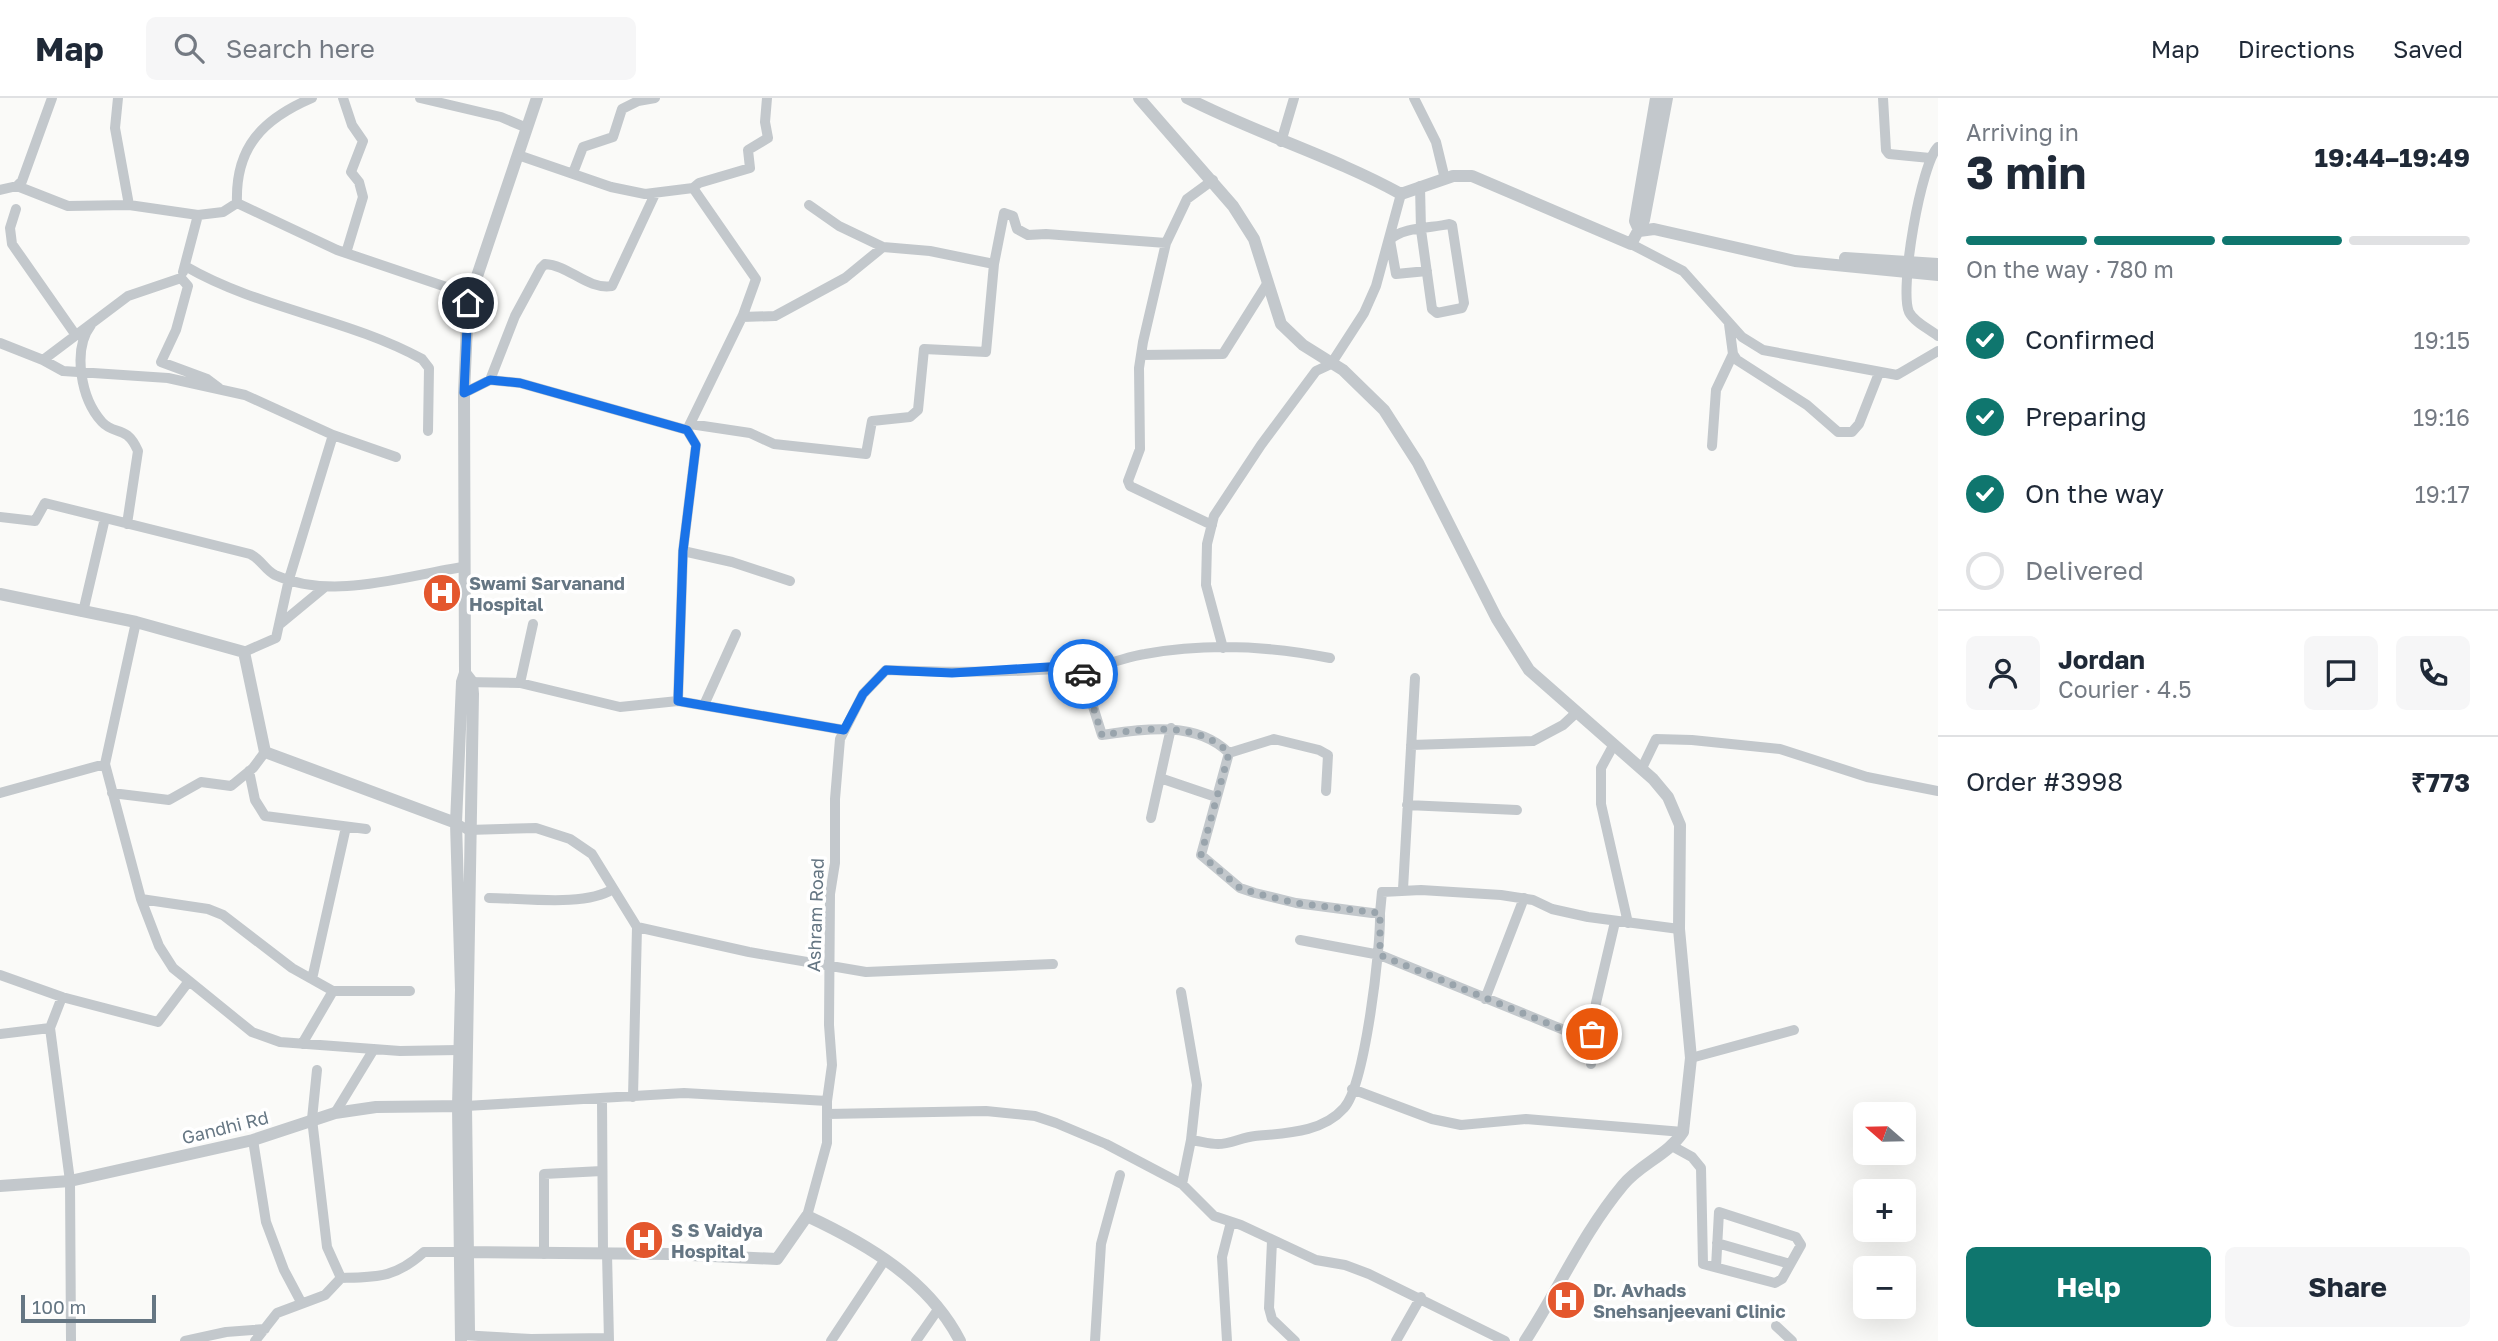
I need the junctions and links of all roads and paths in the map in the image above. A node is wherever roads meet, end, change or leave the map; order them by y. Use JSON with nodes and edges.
{"nodes":[{"id":1,"x":51,"y":98,"type":"edge"},
{"id":2,"x":118,"y":98,"type":"edge"},
{"id":3,"x":312,"y":98,"type":"edge"},
{"id":4,"x":343,"y":98,"type":"edge"},
{"id":5,"x":420,"y":98,"type":"edge"},
{"id":6,"x":537,"y":98,"type":"edge"},
{"id":7,"x":655,"y":98,"type":"edge"},
{"id":8,"x":767,"y":98,"type":"edge"},
{"id":9,"x":1139,"y":98,"type":"edge"},
{"id":10,"x":1187,"y":98,"type":"edge"},
{"id":11,"x":1294,"y":98,"type":"edge"},
{"id":12,"x":1414,"y":98,"type":"edge"},
{"id":13,"x":1656,"y":98,"type":"edge"},
{"id":14,"x":1667,"y":98,"type":"edge"},
{"id":15,"x":1883,"y":98,"type":"edge"},
{"id":16,"x":638,"y":99,"type":"edge"},
{"id":17,"x":527,"y":128,"type":"junction"},
{"id":18,"x":1281,"y":142,"type":"junction"},
{"id":19,"x":1938,"y":147,"type":"edge"},
{"id":20,"x":518,"y":155,"type":"junction"},
{"id":21,"x":1930,"y":158,"type":"junction"},
{"id":22,"x":573,"y":173,"type":"junction"},
{"id":23,"x":1445,"y":179,"type":"junction"},
{"id":24,"x":1213,"y":180,"type":"junction"},
{"id":25,"x":17,"y":186,"type":"junction"},
{"id":26,"x":1420,"y":186,"type":"junction"},
{"id":27,"x":693,"y":188,"type":"junction"},
{"id":28,"x":0,"y":190,"type":"edge"},
{"id":29,"x":656,"y":194,"type":"junction"},
{"id":30,"x":1401,"y":194,"type":"junction"},
{"id":31,"x":237,"y":204,"type":"junction"},
{"id":32,"x":129,"y":205,"type":"junction"},
{"id":33,"x":809,"y":205,"type":"dead end"},
{"id":34,"x":16,"y":209,"type":"dead end"},
{"id":35,"x":198,"y":215,"type":"junction"},
{"id":36,"x":1421,"y":230,"type":"junction"},
{"id":37,"x":1639,"y":231,"type":"junction"},
{"id":38,"x":1166,"y":243,"type":"junction"},
{"id":39,"x":1632,"y":244,"type":"junction"},
{"id":40,"x":883,"y":247,"type":"junction"},
{"id":41,"x":346,"y":253,"type":"junction"},
{"id":42,"x":994,"y":264,"type":"junction"},
{"id":43,"x":1938,"y":264,"type":"edge"},
{"id":44,"x":185,"y":266,"type":"junction"},
{"id":45,"x":1909,"y":267,"type":"junction"},
{"id":46,"x":1427,"y":271,"type":"junction"},
{"id":47,"x":1938,"y":275,"type":"edge"},
{"id":48,"x":181,"y":278,"type":"junction"},
{"id":49,"x":1267,"y":284,"type":"junction"},
{"id":50,"x":470,"y":295,"type":"junction"},
{"id":51,"x":742,"y":317,"type":"junction"},
{"id":52,"x":94,"y":320,"type":"junction"},
{"id":53,"x":1729,"y":322,"type":"junction"},
{"id":54,"x":75,"y":334,"type":"junction"},
{"id":55,"x":1938,"y":336,"type":"edge"},
{"id":56,"x":0,"y":343,"type":"edge"},
{"id":57,"x":1938,"y":351,"type":"edge"},
{"id":58,"x":1733,"y":354,"type":"junction"},
{"id":59,"x":1141,"y":355,"type":"junction"},
{"id":60,"x":43,"y":360,"type":"junction"},
{"id":61,"x":1331,"y":364,"type":"junction"},
{"id":62,"x":1879,"y":373,"type":"junction"},
{"id":63,"x":80,"y":374,"type":"junction"},
{"id":64,"x":490,"y":380,"type":"junction"},
{"id":65,"x":221,"y":390,"type":"junction"},
{"id":66,"x":464,"y":393,"type":"junction"},
{"id":67,"x":689,"y":427,"type":"junction"},
{"id":68,"x":428,"y":431,"type":"dead end"},
{"id":69,"x":333,"y":435,"type":"junction"},
{"id":70,"x":1712,"y":446,"type":"dead end"},
{"id":71,"x":396,"y":457,"type":"dead end"},
{"id":72,"x":0,"y":517,"type":"edge"},
{"id":73,"x":105,"y":518,"type":"junction"},
{"id":74,"x":127,"y":524,"type":"junction"},
{"id":75,"x":1212,"y":525,"type":"junction"},
{"id":76,"x":683,"y":551,"type":"junction"},
{"id":77,"x":463,"y":567,"type":"junction"},
{"id":78,"x":289,"y":579,"type":"junction"},
{"id":79,"x":790,"y":581,"type":"dead end"},
{"id":80,"x":325,"y":587,"type":"junction"},
{"id":81,"x":0,"y":594,"type":"edge"},
{"id":82,"x":83,"y":612,"type":"junction"},
{"id":83,"x":136,"y":622,"type":"junction"},
{"id":84,"x":533,"y":624,"type":"dead end"},
{"id":85,"x":278,"y":625,"type":"junction"},
{"id":86,"x":736,"y":634,"type":"dead end"},
{"id":87,"x":1223,"y":648,"type":"junction"},
{"id":88,"x":244,"y":652,"type":"junction"},
{"id":89,"x":1330,"y":658,"type":"dead end"},
{"id":90,"x":1080,"y":665,"type":"junction"},
{"id":91,"x":1415,"y":678,"type":"dead end"},
{"id":92,"x":467,"y":679,"type":"junction"},
{"id":93,"x":520,"y":683,"type":"junction"},
{"id":94,"x":678,"y":701,"type":"junction"},
{"id":95,"x":704,"y":705,"type":"junction"},
{"id":96,"x":1577,"y":712,"type":"junction"},
{"id":97,"x":1171,"y":728,"type":"junction"},
{"id":98,"x":844,"y":730,"type":"junction"},
{"id":99,"x":1411,"y":745,"type":"junction"},
{"id":100,"x":1613,"y":746,"type":"junction"},
{"id":101,"x":265,"y":752,"type":"junction"},
{"id":102,"x":1229,"y":753,"type":"junction"},
{"id":103,"x":104,"y":764,"type":"junction"},
{"id":104,"x":1642,"y":768,"type":"junction"},
{"id":105,"x":249,"y":771,"type":"junction"},
{"id":106,"x":1160,"y":778,"type":"junction"},
{"id":107,"x":1326,"y":791,"type":"dead end"},
{"id":108,"x":1938,"y":791,"type":"edge"},
{"id":109,"x":0,"y":793,"type":"edge"},
{"id":110,"x":112,"y":793,"type":"junction"},
{"id":111,"x":1216,"y":797,"type":"junction"},
{"id":112,"x":1407,"y":804,"type":"junction"},
{"id":113,"x":1517,"y":810,"type":"dead end"},
{"id":114,"x":1151,"y":818,"type":"dead end"},
{"id":115,"x":456,"y":823,"type":"junction"},
{"id":116,"x":346,"y":827,"type":"junction"},
{"id":117,"x":366,"y":829,"type":"dead end"},
{"id":118,"x":468,"y":830,"type":"junction"},
{"id":119,"x":613,"y":889,"type":"junction"},
{"id":120,"x":1403,"y":889,"type":"junction"},
{"id":121,"x":489,"y":898,"type":"dead end"},
{"id":122,"x":1524,"y":898,"type":"junction"},
{"id":123,"x":141,"y":899,"type":"junction"},
{"id":124,"x":1380,"y":913,"type":"junction"},
{"id":125,"x":1615,"y":922,"type":"junction"},
{"id":126,"x":1628,"y":923,"type":"junction"},
{"id":127,"x":637,"y":927,"type":"junction"},
{"id":128,"x":1679,"y":929,"type":"junction"},
{"id":129,"x":1300,"y":940,"type":"dead end"},
{"id":130,"x":1380,"y":955,"type":"junction"},
{"id":131,"x":830,"y":963,"type":"junction"},
{"id":132,"x":1053,"y":964,"type":"dead end"},
{"id":133,"x":0,"y":975,"type":"edge"},
{"id":134,"x":312,"y":979,"type":"junction"},
{"id":135,"x":189,"y":981,"type":"junction"},
{"id":136,"x":333,"y":991,"type":"junction"},
{"id":137,"x":410,"y":991,"type":"dead end"},
{"id":138,"x":1181,"y":992,"type":"dead end"},
{"id":139,"x":62,"y":997,"type":"junction"},
{"id":140,"x":1485,"y":999,"type":"junction"},
{"id":141,"x":50,"y":1028,"type":"junction"},
{"id":142,"x":1794,"y":1030,"type":"dead end"},
{"id":143,"x":0,"y":1034,"type":"edge"},
{"id":144,"x":1591,"y":1041,"type":"junction"},
{"id":145,"x":302,"y":1044,"type":"junction"},
{"id":146,"x":374,"y":1049,"type":"junction"},
{"id":147,"x":458,"y":1050,"type":"junction"},
{"id":148,"x":1691,"y":1058,"type":"junction"},
{"id":149,"x":1591,"y":1063,"type":"dead end"},
{"id":150,"x":317,"y":1070,"type":"dead end"},
{"id":151,"x":1352,"y":1090,"type":"junction"},
{"id":152,"x":633,"y":1097,"type":"junction"},
{"id":153,"x":602,"y":1099,"type":"junction"},
{"id":154,"x":827,"y":1101,"type":"junction"},
{"id":155,"x":462,"y":1106,"type":"junction"},
{"id":156,"x":335,"y":1113,"type":"junction"},
{"id":157,"x":827,"y":1114,"type":"junction"},
{"id":158,"x":312,"y":1119,"type":"junction"},
{"id":159,"x":1683,"y":1132,"type":"junction"},
{"id":160,"x":253,"y":1140,"type":"junction"},
{"id":161,"x":1191,"y":1140,"type":"junction"},
{"id":162,"x":1672,"y":1146,"type":"junction"},
{"id":163,"x":603,"y":1171,"type":"junction"},
{"id":164,"x":1120,"y":1175,"type":"dead end"},
{"id":165,"x":70,"y":1181,"type":"junction"},
{"id":166,"x":1182,"y":1184,"type":"junction"},
{"id":167,"x":0,"y":1186,"type":"edge"},
{"id":168,"x":807,"y":1216,"type":"junction"},
{"id":169,"x":1231,"y":1222,"type":"junction"},
{"id":170,"x":1272,"y":1241,"type":"junction"},
{"id":171,"x":1717,"y":1243,"type":"junction"},
{"id":172,"x":464,"y":1252,"type":"junction"},
{"id":173,"x":605,"y":1253,"type":"junction"},
{"id":174,"x":544,"y":1254,"type":"junction"},
{"id":175,"x":884,"y":1261,"type":"junction"},
{"id":176,"x":1790,"y":1264,"type":"junction"},
{"id":177,"x":1716,"y":1267,"type":"junction"},
{"id":178,"x":341,"y":1278,"type":"junction"},
{"id":179,"x":1421,"y":1297,"type":"junction"},
{"id":180,"x":301,"y":1302,"type":"junction"},
{"id":181,"x":939,"y":1308,"type":"junction"},
{"id":182,"x":1776,"y":1326,"type":"dead end"},
{"id":183,"x":265,"y":1329,"type":"junction"},
{"id":184,"x":465,"y":1338,"type":"edge"},
{"id":185,"x":609,"y":1339,"type":"edge"},
{"id":186,"x":71,"y":1341,"type":"edge"},
{"id":187,"x":185,"y":1341,"type":"edge"},
{"id":188,"x":255,"y":1341,"type":"edge"},
{"id":189,"x":831,"y":1341,"type":"edge"},
{"id":190,"x":916,"y":1341,"type":"edge"},
{"id":191,"x":960,"y":1341,"type":"edge"},
{"id":192,"x":1095,"y":1341,"type":"edge"},
{"id":193,"x":1227,"y":1341,"type":"edge"},
{"id":194,"x":1295,"y":1341,"type":"edge"},
{"id":195,"x":1396,"y":1341,"type":"edge"},
{"id":196,"x":1506,"y":1341,"type":"edge"},
{"id":197,"x":1525,"y":1341,"type":"edge"},
{"id":198,"x":1792,"y":1341,"type":"edge"}],
"edges":[{"from":1,"to":25,"type":"street"},
{"from":2,"to":32,"type":"street"},
{"from":3,"to":31,"type":"street"},
{"from":4,"to":41,"type":"street"},
{"from":5,"to":17,"type":"street"},
{"from":6,"to":17,"type":"street"},
{"from":7,"to":16,"type":"street"},
{"from":8,"to":27,"type":"street"},
{"from":9,"to":24,"type":"street"},
{"from":10,"to":18,"type":"street"},
{"from":11,"to":18,"type":"street"},
{"from":12,"to":23,"type":"street"},
{"from":13,"to":37,"type":"street"},
{"from":14,"to":37,"type":"street"},
{"from":15,"to":21,"type":"street"},
{"from":16,"to":22,"type":"street"},
{"from":17,"to":20,"type":"street"},
{"from":18,"to":30,"type":"street"},
{"from":19,"to":21,"type":"street"},
{"from":20,"to":22,"type":"street"},
{"from":20,"to":50,"type":"street"},
{"from":21,"to":45,"type":"street"},
{"from":22,"to":29,"type":"street"},
{"from":23,"to":26,"type":"street"},
{"from":23,"to":39,"type":"street"},
{"from":24,"to":38,"type":"street"},
{"from":24,"to":49,"type":"street"},
{"from":25,"to":28,"type":"street"},
{"from":25,"to":32,"type":"street"},
{"from":26,"to":30,"type":"street"},
{"from":26,"to":36,"type":"street"},
{"from":27,"to":29,"type":"street"},
{"from":27,"to":51,"type":"street"},
{"from":29,"to":64,"type":"street"},
{"from":30,"to":61,"type":"street"},
{"from":31,"to":35,"type":"street"},
{"from":31,"to":41,"type":"street"},
{"from":32,"to":35,"type":"street"},
{"from":33,"to":40,"type":"street"},
{"from":34,"to":54,"type":"street"},
{"from":35,"to":44,"type":"street"},
{"from":36,"to":46,"type":"street"},
{"from":36,"to":46,"type":"street"},
{"from":36,"to":46,"type":"street"},
{"from":37,"to":39,"type":"street"},
{"from":37,"to":45,"type":"street"},
{"from":38,"to":42,"type":"street"},
{"from":38,"to":59,"type":"street"},
{"from":39,"to":53,"type":"street"},
{"from":40,"to":42,"type":"street"},
{"from":40,"to":51,"type":"street"},
{"from":41,"to":50,"type":"street"},
{"from":42,"to":67,"type":"street"},
{"from":43,"to":45,"type":"street"},
{"from":44,"to":48,"type":"street"},
{"from":44,"to":68,"type":"street"},
{"from":45,"to":47,"type":"street"},
{"from":45,"to":55,"type":"street"},
{"from":48,"to":52,"type":"street"},
{"from":48,"to":65,"type":"street"},
{"from":49,"to":59,"type":"street"},
{"from":49,"to":61,"type":"street"},
{"from":50,"to":66,"type":"street"},
{"from":51,"to":67,"type":"street"},
{"from":52,"to":54,"type":"street"},
{"from":52,"to":63,"type":"street"},
{"from":53,"to":58,"type":"street"},
{"from":53,"to":62,"type":"street"},
{"from":54,"to":60,"type":"street"},
{"from":56,"to":60,"type":"street"},
{"from":57,"to":62,"type":"street"},
{"from":58,"to":62,"type":"street"},
{"from":58,"to":70,"type":"street"},
{"from":59,"to":75,"type":"street"},
{"from":60,"to":63,"type":"street"},
{"from":61,"to":75,"type":"street"},
{"from":61,"to":96,"type":"street"},
{"from":63,"to":65,"type":"street"},
{"from":63,"to":74,"type":"street"},
{"from":64,"to":66,"type":"street"},
{"from":64,"to":67,"type":"street"},
{"from":65,"to":69,"type":"street"},
{"from":66,"to":77,"type":"street"},
{"from":67,"to":76,"type":"street"},
{"from":69,"to":71,"type":"street"},
{"from":69,"to":78,"type":"street"},
{"from":72,"to":73,"type":"street"},
{"from":73,"to":74,"type":"street"},
{"from":73,"to":82,"type":"street"},
{"from":74,"to":78,"type":"street"},
{"from":75,"to":87,"type":"street"},
{"from":76,"to":79,"type":"street"},
{"from":76,"to":94,"type":"street"},
{"from":77,"to":80,"type":"street"},
{"from":77,"to":92,"type":"street"},
{"from":78,"to":80,"type":"street"},
{"from":78,"to":85,"type":"street"},
{"from":80,"to":85,"type":"street"},
{"from":81,"to":82,"type":"street"},
{"from":82,"to":83,"type":"street"},
{"from":83,"to":88,"type":"street"},
{"from":83,"to":103,"type":"street"},
{"from":84,"to":93,"type":"street"},
{"from":85,"to":88,"type":"street"},
{"from":86,"to":95,"type":"street"},
{"from":87,"to":89,"type":"street"},
{"from":87,"to":90,"type":"street"},
{"from":88,"to":101,"type":"street"},
{"from":90,"to":97,"type":"street"},
{"from":90,"to":98,"type":"street","name":"Ashram Road"},
{"from":91,"to":99,"type":"street"},
{"from":92,"to":93,"type":"street"},
{"from":92,"to":115,"type":"street"},
{"from":92,"to":118,"type":"street"},
{"from":93,"to":94,"type":"street"},
{"from":94,"to":95,"type":"street"},
{"from":95,"to":98,"type":"street"},
{"from":96,"to":99,"type":"street"},
{"from":96,"to":100,"type":"street"},
{"from":97,"to":102,"type":"street"},
{"from":97,"to":106,"type":"street"},
{"from":98,"to":131,"type":"street","name":"Ashram Road"},
{"from":99,"to":112,"type":"street"},
{"from":100,"to":104,"type":"street"},
{"from":100,"to":126,"type":"street"},
{"from":101,"to":105,"type":"street"},
{"from":101,"to":115,"type":"street"},
{"from":102,"to":107,"type":"street"},
{"from":102,"to":111,"type":"street"},
{"from":103,"to":109,"type":"street"},
{"from":103,"to":110,"type":"street"},
{"from":104,"to":108,"type":"street"},
{"from":104,"to":128,"type":"street"},
{"from":105,"to":110,"type":"street"},
{"from":105,"to":116,"type":"street"},
{"from":106,"to":111,"type":"street"},
{"from":106,"to":114,"type":"street"},
{"from":110,"to":123,"type":"street"},
{"from":111,"to":124,"type":"street"},
{"from":112,"to":113,"type":"street"},
{"from":112,"to":120,"type":"street"},
{"from":115,"to":118,"type":"street"},
{"from":115,"to":147,"type":"street"},
{"from":116,"to":117,"type":"street"},
{"from":116,"to":134,"type":"street"},
{"from":118,"to":119,"type":"street"},
{"from":118,"to":155,"type":"street"},
{"from":119,"to":121,"type":"street"},
{"from":119,"to":127,"type":"street"},
{"from":120,"to":122,"type":"street"},
{"from":120,"to":124,"type":"street"},
{"from":122,"to":125,"type":"street"},
{"from":122,"to":140,"type":"street"},
{"from":123,"to":134,"type":"street"},
{"from":123,"to":135,"type":"street"},
{"from":124,"to":130,"type":"street"},
{"from":125,"to":126,"type":"street"},
{"from":125,"to":144,"type":"street"},
{"from":126,"to":128,"type":"street"},
{"from":127,"to":131,"type":"street"},
{"from":127,"to":152,"type":"street"},
{"from":128,"to":148,"type":"street"},
{"from":129,"to":130,"type":"street"},
{"from":130,"to":140,"type":"street"},
{"from":130,"to":151,"type":"street"},
{"from":131,"to":132,"type":"street"},
{"from":131,"to":154,"type":"street","name":"Ashram Road"},
{"from":133,"to":139,"type":"street"},
{"from":134,"to":136,"type":"street"},
{"from":135,"to":139,"type":"street"},
{"from":135,"to":145,"type":"street"},
{"from":136,"to":137,"type":"street"},
{"from":136,"to":145,"type":"street"},
{"from":138,"to":161,"type":"street"},
{"from":139,"to":141,"type":"street"},
{"from":140,"to":144,"type":"street"},
{"from":141,"to":143,"type":"street"},
{"from":141,"to":165,"type":"street"},
{"from":142,"to":148,"type":"street"},
{"from":144,"to":149,"type":"street"},
{"from":145,"to":146,"type":"street"},
{"from":146,"to":147,"type":"street"},
{"from":146,"to":156,"type":"street"},
{"from":147,"to":155,"type":"street"},
{"from":148,"to":159,"type":"street"},
{"from":150,"to":158,"type":"street"},
{"from":151,"to":159,"type":"street"},
{"from":151,"to":161,"type":"street"},
{"from":152,"to":153,"type":"street"},
{"from":152,"to":154,"type":"street"},
{"from":153,"to":155,"type":"street"},
{"from":153,"to":163,"type":"street"},
{"from":154,"to":157,"type":"street","name":"Ashram Road"},
{"from":155,"to":156,"type":"street","name":"Gandhi Rd"},
{"from":155,"to":172,"type":"street"},
{"from":156,"to":158,"type":"street","name":"Gandhi Rd"},
{"from":157,"to":166,"type":"street"},
{"from":157,"to":168,"type":"street","name":"Ashram Road"},
{"from":158,"to":160,"type":"street","name":"Gandhi Rd"},
{"from":158,"to":178,"type":"street"},
{"from":159,"to":162,"type":"street"},
{"from":160,"to":165,"type":"street","name":"Gandhi Rd"},
{"from":160,"to":180,"type":"street"},
{"from":161,"to":166,"type":"street"},
{"from":162,"to":177,"type":"street"},
{"from":162,"to":197,"type":"street"},
{"from":163,"to":173,"type":"street"},
{"from":163,"to":174,"type":"street"},
{"from":164,"to":192,"type":"street"},
{"from":165,"to":167,"type":"street","name":"Gandhi Rd"},
{"from":165,"to":186,"type":"street"},
{"from":166,"to":169,"type":"street"},
{"from":168,"to":173,"type":"street"},
{"from":168,"to":175,"type":"street"},
{"from":169,"to":170,"type":"street"},
{"from":169,"to":193,"type":"street"},
{"from":170,"to":179,"type":"street"},
{"from":170,"to":194,"type":"street"},
{"from":171,"to":176,"type":"street"},
{"from":171,"to":176,"type":"street"},
{"from":171,"to":177,"type":"street"},
{"from":172,"to":174,"type":"street"},
{"from":172,"to":178,"type":"street"},
{"from":172,"to":184,"type":"street"},
{"from":173,"to":174,"type":"street"},
{"from":173,"to":185,"type":"street"},
{"from":175,"to":181,"type":"street"},
{"from":175,"to":189,"type":"street"},
{"from":176,"to":177,"type":"street"},
{"from":178,"to":180,"type":"street"},
{"from":179,"to":195,"type":"street"},
{"from":179,"to":196,"type":"street"},
{"from":180,"to":183,"type":"street"},
{"from":181,"to":190,"type":"street"},
{"from":181,"to":191,"type":"street"},
{"from":182,"to":198,"type":"street"},
{"from":183,"to":187,"type":"street"},
{"from":183,"to":188,"type":"street"},
{"from":184,"to":185,"type":"street"}]}
